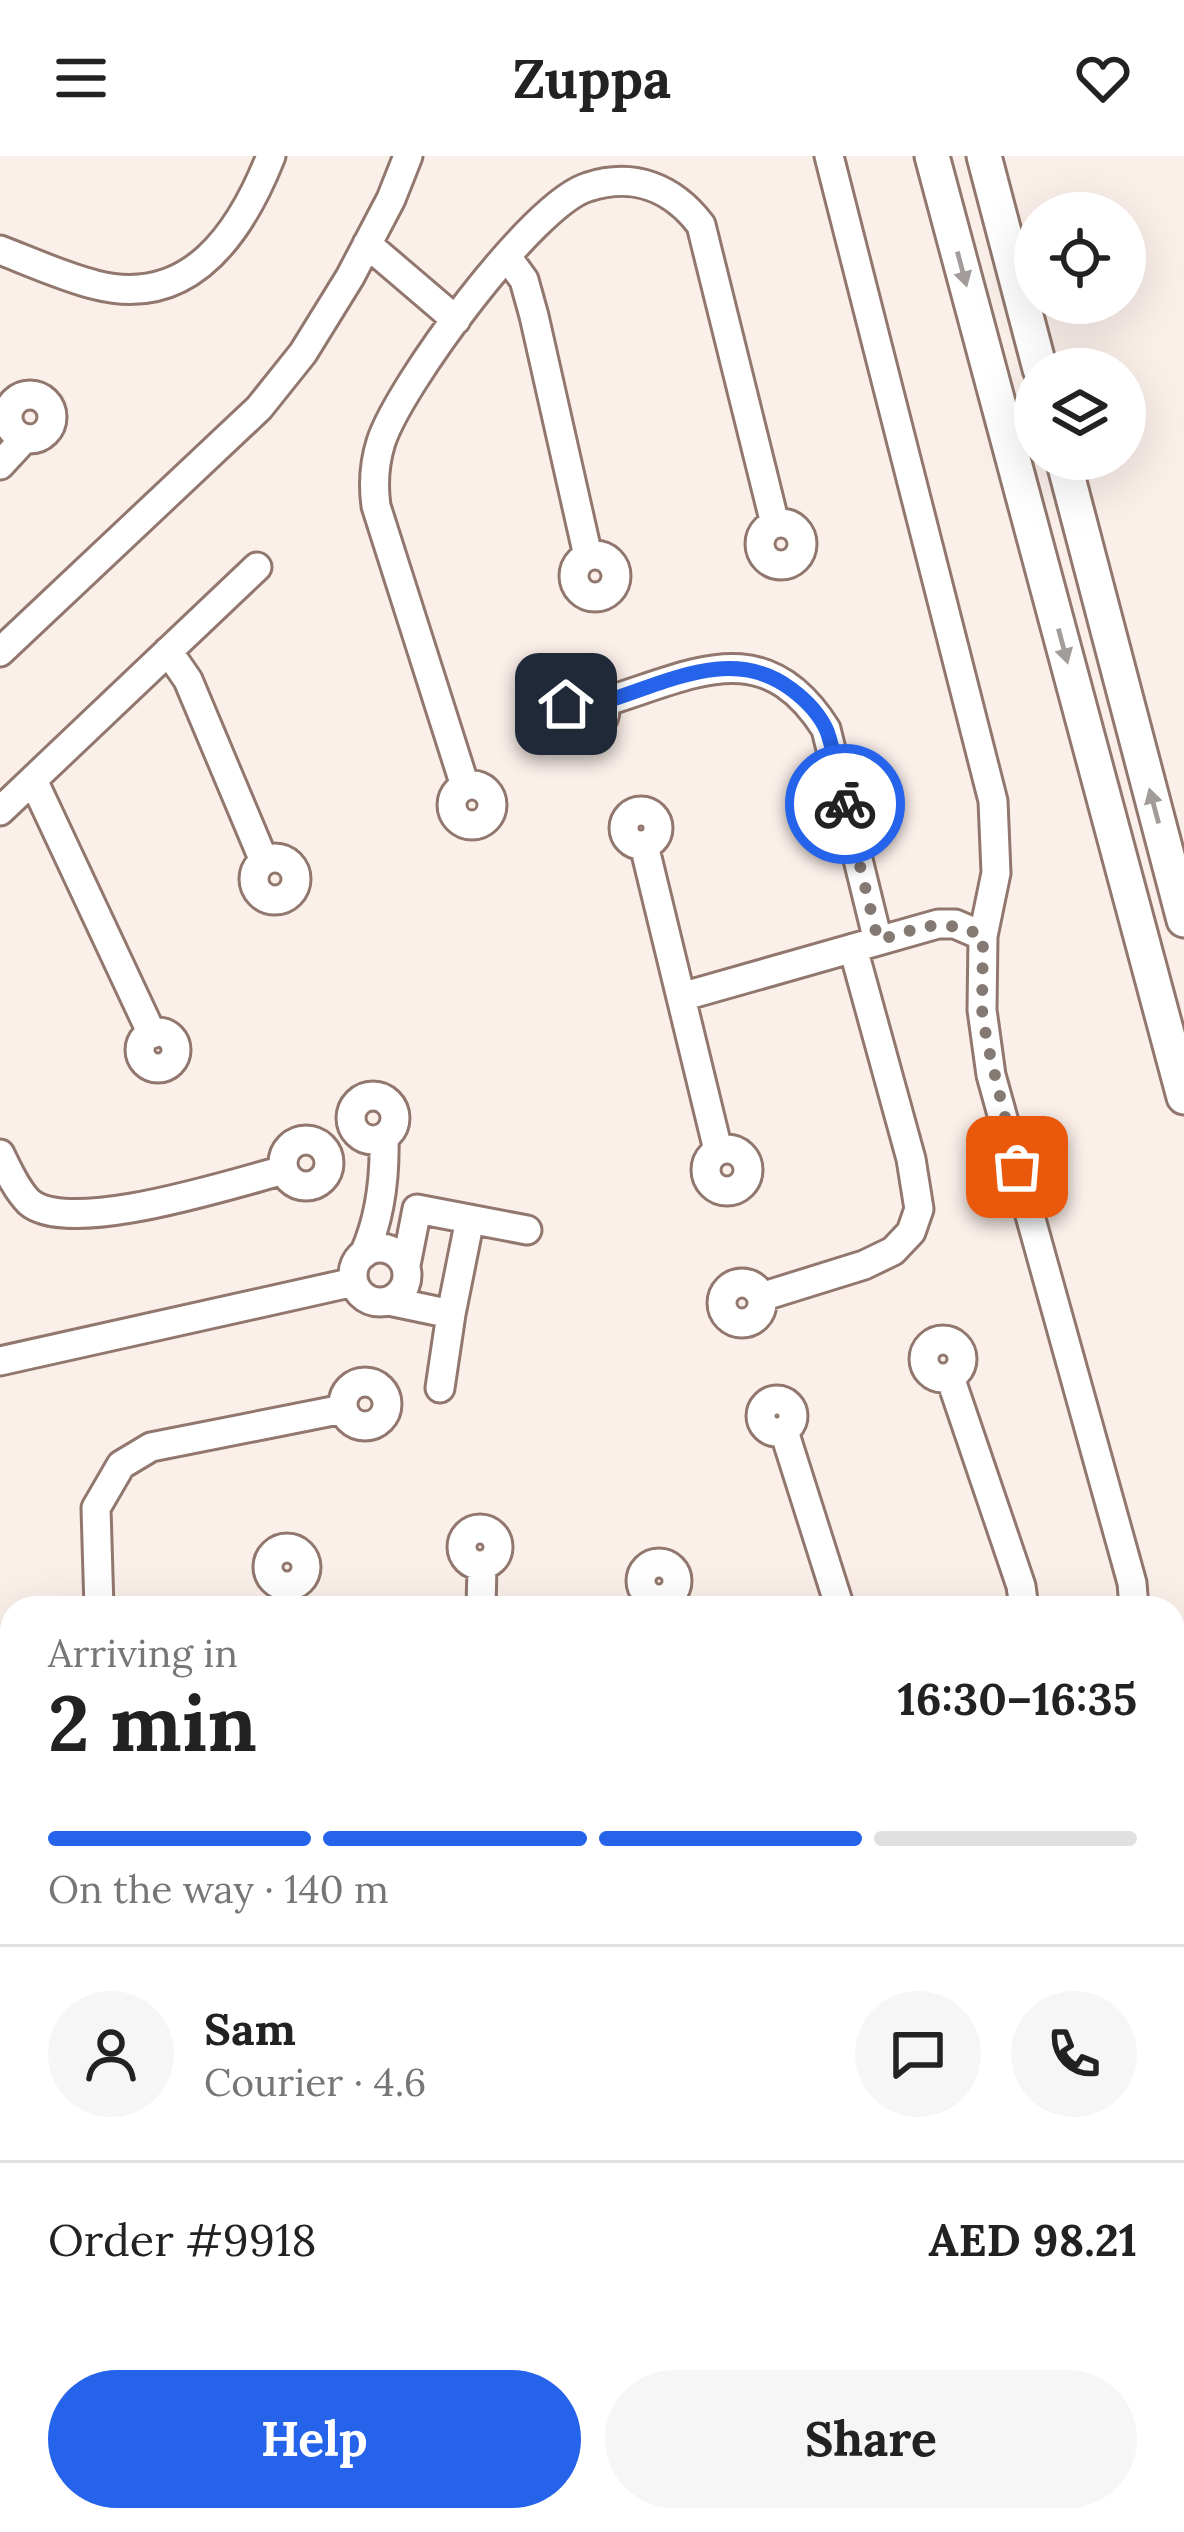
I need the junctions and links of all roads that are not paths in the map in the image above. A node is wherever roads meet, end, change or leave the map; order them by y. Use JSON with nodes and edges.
{"nodes":[{"id":1,"x":272,"y":156,"type":"edge"},
{"id":2,"x":408,"y":156,"type":"edge"},
{"id":3,"x":829,"y":156,"type":"edge"},
{"id":4,"x":932,"y":156,"type":"edge"},
{"id":5,"x":984,"y":156,"type":"edge"},
{"id":6,"x":367,"y":244,"type":"junction"},
{"id":7,"x":0,"y":250,"type":"edge"},
{"id":8,"x":508,"y":258,"type":"junction"},
{"id":9,"x":456,"y":320,"type":"junction"},
{"id":10,"x":1034,"y":348,"type":"edge"},
{"id":11,"x":25,"y":438,"type":"dead end"},
{"id":12,"x":0,"y":465,"type":"edge"},
{"id":13,"x":1069,"y":480,"type":"edge"},
{"id":14,"x":775,"y":524,"type":"dead end"},
{"id":15,"x":588,"y":556,"type":"dead end"},
{"id":16,"x":257,"y":567,"type":"dead end"},
{"id":17,"x":169,"y":651,"type":"junction"},
{"id":18,"x":0,"y":652,"type":"edge"},
{"id":19,"x":604,"y":702,"type":"dead end"},
{"id":20,"x":33,"y":780,"type":"junction"},
{"id":21,"x":465,"y":786,"type":"dead end"},
{"id":22,"x":0,"y":811,"type":"edge"},
{"id":23,"x":644,"y":845,"type":"dead end"},
{"id":24,"x":264,"y":861,"type":"dead end"},
{"id":25,"x":1184,"y":920,"type":"edge"},
{"id":26,"x":983,"y":936,"type":"junction"},
{"id":27,"x":866,"y":944,"type":"junction"},
{"id":28,"x":681,"y":997,"type":"junction"},
{"id":29,"x":152,"y":1034,"type":"dead end"},
{"id":30,"x":1184,"y":1097,"type":"edge"},
{"id":31,"x":384,"y":1137,"type":"dead end"},
{"id":32,"x":718,"y":1150,"type":"dead end"},
{"id":33,"x":0,"y":1154,"type":"edge"},
{"id":34,"x":284,"y":1170,"type":"dead end"},
{"id":35,"x":470,"y":1219,"type":"junction"},
{"id":36,"x":527,"y":1230,"type":"dead end"},
{"id":37,"x":392,"y":1266,"type":"junction"},
{"id":38,"x":354,"y":1282,"type":"junction"},
{"id":39,"x":760,"y":1297,"type":"dead end"},
{"id":40,"x":452,"y":1314,"type":"junction"},
{"id":41,"x":0,"y":1361,"type":"edge"},
{"id":42,"x":950,"y":1377,"type":"dead end"},
{"id":43,"x":440,"y":1388,"type":"dead end"},
{"id":44,"x":343,"y":1409,"type":"dead end"},
{"id":45,"x":784,"y":1431,"type":"dead end"},
{"id":46,"x":482,"y":1565,"type":"dead end"},
{"id":47,"x":99,"y":1596,"type":"edge"},
{"id":48,"x":481,"y":1596,"type":"edge"},
{"id":49,"x":836,"y":1596,"type":"edge"},
{"id":50,"x":1022,"y":1596,"type":"edge"},
{"id":51,"x":1133,"y":1596,"type":"edge"}],
"edges":[{"from":1,"to":7,"type":"street"},
{"from":2,"to":6,"type":"street"},
{"from":3,"to":26,"type":"street"},
{"from":4,"to":30,"type":"main road","one_way":true},
{"from":5,"to":10,"type":"main road"},
{"from":6,"to":9,"type":"street"},
{"from":6,"to":18,"type":"street"},
{"from":8,"to":9,"type":"street"},
{"from":8,"to":14,"type":"street"},
{"from":8,"to":15,"type":"street"},
{"from":9,"to":21,"type":"street"},
{"from":11,"to":12,"type":"street"},
{"from":25,"to":13,"type":"main road","one_way":true},
{"from":16,"to":17,"type":"street"},
{"from":17,"to":20,"type":"street"},
{"from":17,"to":24,"type":"street"},
{"from":19,"to":27,"type":"street"},
{"from":20,"to":22,"type":"street"},
{"from":20,"to":29,"type":"street"},
{"from":23,"to":28,"type":"street"},
{"from":26,"to":27,"type":"street"},
{"from":26,"to":51,"type":"street"},
{"from":27,"to":28,"type":"street"},
{"from":27,"to":39,"type":"street"},
{"from":28,"to":32,"type":"street"},
{"from":31,"to":37,"type":"street"},
{"from":33,"to":34,"type":"street"},
{"from":35,"to":36,"type":"street"},
{"from":35,"to":37,"type":"street"},
{"from":35,"to":40,"type":"street"},
{"from":37,"to":38,"type":"street"},
{"from":37,"to":38,"type":"street"},
{"from":37,"to":40,"type":"street"},
{"from":38,"to":41,"type":"street"},
{"from":40,"to":43,"type":"street"},
{"from":42,"to":50,"type":"street"},
{"from":44,"to":47,"type":"street"},
{"from":45,"to":49,"type":"street"},
{"from":46,"to":48,"type":"street"}]}
